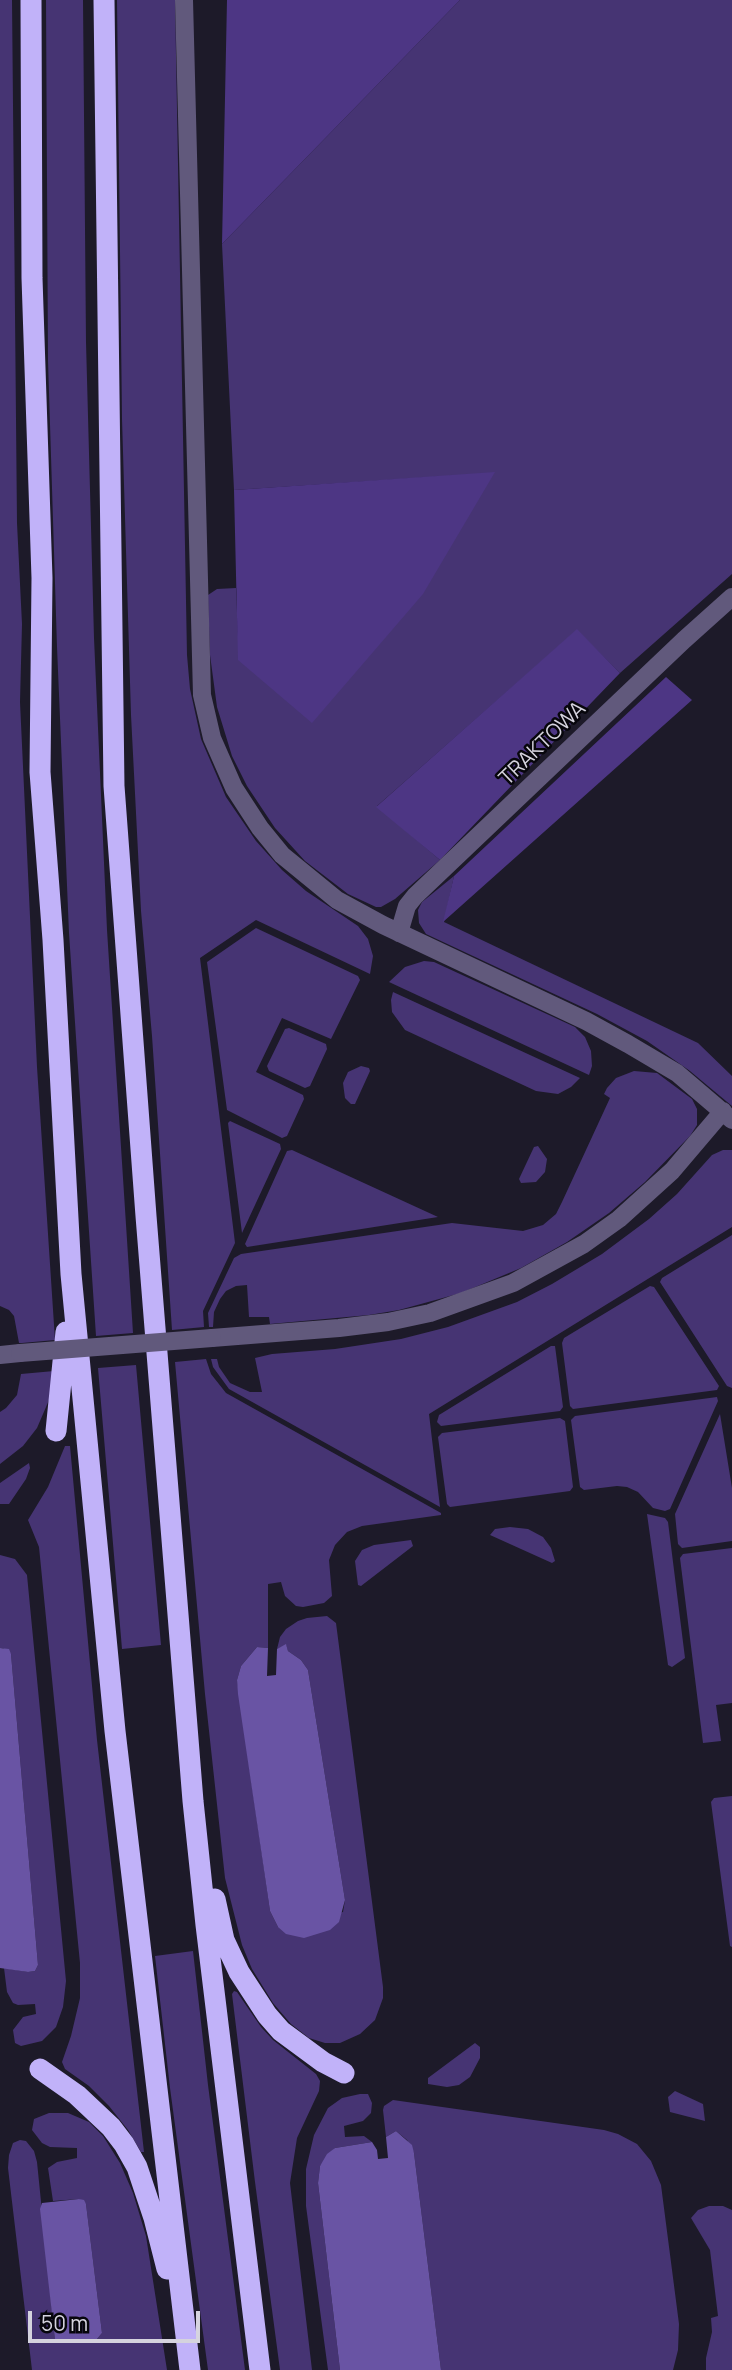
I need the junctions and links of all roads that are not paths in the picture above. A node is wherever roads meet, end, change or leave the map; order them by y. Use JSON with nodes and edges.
{"nodes":[{"id":1,"x":31,"y":0,"type":"edge"},
{"id":2,"x":104,"y":0,"type":"edge"},
{"id":3,"x":184,"y":0,"type":"edge"},
{"id":4,"x":732,"y":597,"type":"edge"},
{"id":5,"x":399,"y":933,"type":"junction"},
{"id":6,"x":727,"y":1116,"type":"edge"},
{"id":7,"x":71,"y":1274,"type":"junction"},
{"id":8,"x":0,"y":1355,"type":"edge"},
{"id":9,"x":56,"y":1431,"type":"dead end"},
{"id":10,"x":193,"y":1801,"type":"junction"},
{"id":11,"x":40,"y":2069,"type":"dead end"},
{"id":12,"x":344,"y":2073,"type":"dead end"},
{"id":13,"x":189,"y":2359,"type":"edge"},
{"id":14,"x":260,"y":2370,"type":"edge"}],
"edges":[{"from":1,"to":7,"type":"highway"},
{"from":2,"to":10,"type":"highway"},
{"from":3,"to":5,"type":"street"},
{"from":4,"to":5,"type":"street","name":"TRAKTOWA"},
{"from":5,"to":6,"type":"street"},
{"from":6,"to":8,"type":"street","bridge":true},
{"from":7,"to":9,"type":"highway"},
{"from":7,"to":13,"type":"highway"},
{"from":10,"to":12,"type":"highway"},
{"from":10,"to":14,"type":"highway"},
{"from":11,"to":13,"type":"highway"}]}
